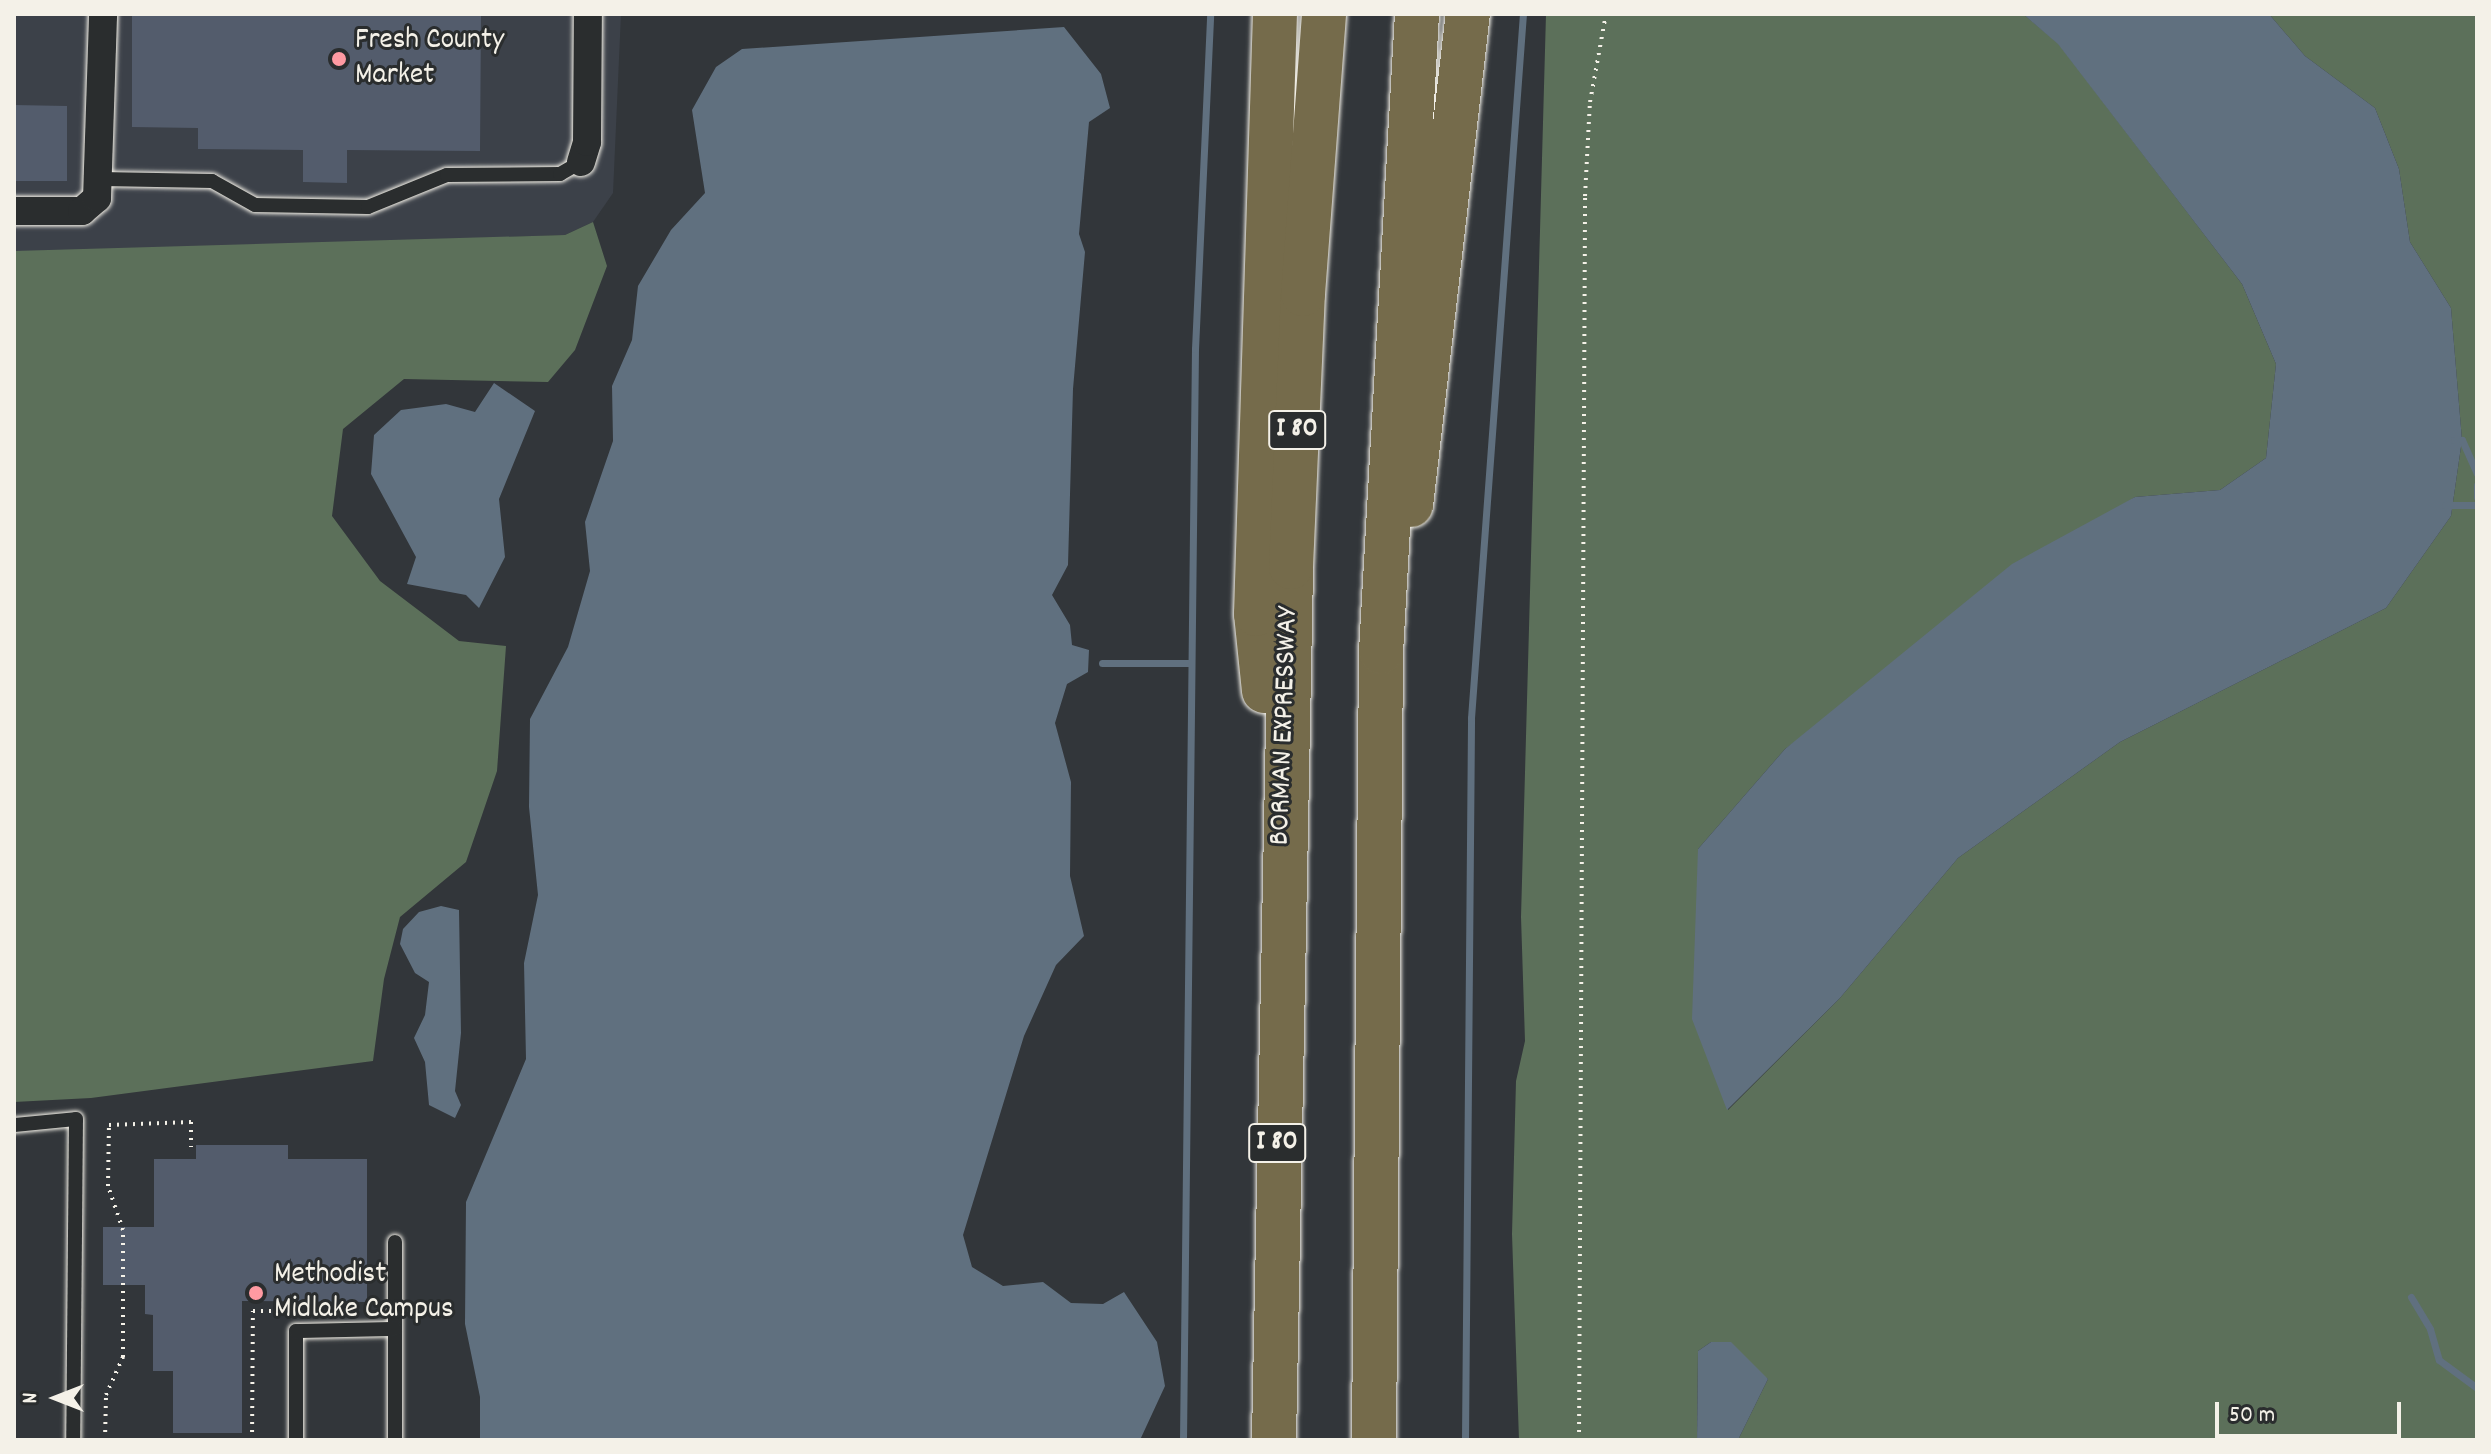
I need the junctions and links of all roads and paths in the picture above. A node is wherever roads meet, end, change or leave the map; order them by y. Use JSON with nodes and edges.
{"nodes":[{"id":1,"x":103,"y":14,"type":"edge"},
{"id":2,"x":588,"y":14,"type":"edge"},
{"id":3,"x":1275,"y":14,"type":"edge"},
{"id":4,"x":1324,"y":14,"type":"edge"},
{"id":5,"x":1417,"y":14,"type":"edge"},
{"id":6,"x":1468,"y":14,"type":"edge"},
{"id":7,"x":1606,"y":14,"type":"edge"},
{"id":8,"x":581,"y":162,"type":"joint"},
{"id":9,"x":101,"y":179,"type":"junction"},
{"id":10,"x":14,"y":211,"type":"edge"},
{"id":11,"x":1381,"y":652,"type":"junction"},
{"id":12,"x":1282,"y":846,"type":"junction"},
{"id":13,"x":14,"y":1125,"type":"edge"},
{"id":14,"x":191,"y":1147,"type":"dead end"},
{"id":15,"x":395,"y":1242,"type":"dead end"},
{"id":16,"x":395,"y":1329,"type":"junction"},
{"id":17,"x":73,"y":1440,"type":"edge"},
{"id":18,"x":105,"y":1440,"type":"edge"},
{"id":19,"x":296,"y":1440,"type":"edge"},
{"id":20,"x":395,"y":1440,"type":"edge"},
{"id":21,"x":1274,"y":1440,"type":"edge"},
{"id":22,"x":1374,"y":1440,"type":"edge"},
{"id":23,"x":1579,"y":1440,"type":"edge"}],
"edges":[{"from":1,"to":9,"type":"street"},
{"from":2,"to":8,"type":"street"},
{"from":3,"to":12,"type":"highway"},
{"from":4,"to":12,"type":"highway","name":"BORMAN EXPRESSWAY","number":"I 80"},
{"from":5,"to":11,"type":"highway"},
{"from":6,"to":11,"type":"highway"},
{"from":7,"to":23,"type":"path"},
{"from":8,"to":9,"type":"lane"},
{"from":9,"to":10,"type":"street"},
{"from":11,"to":22,"type":"highway"},
{"from":12,"to":21,"type":"highway","name":"BORMAN EXPRESSWAY","number":"I 80"},
{"from":13,"to":17,"type":"lane"},
{"from":14,"to":18,"type":"path"},
{"from":15,"to":16,"type":"lane"},
{"from":16,"to":19,"type":"lane"},
{"from":16,"to":20,"type":"lane"}]}
